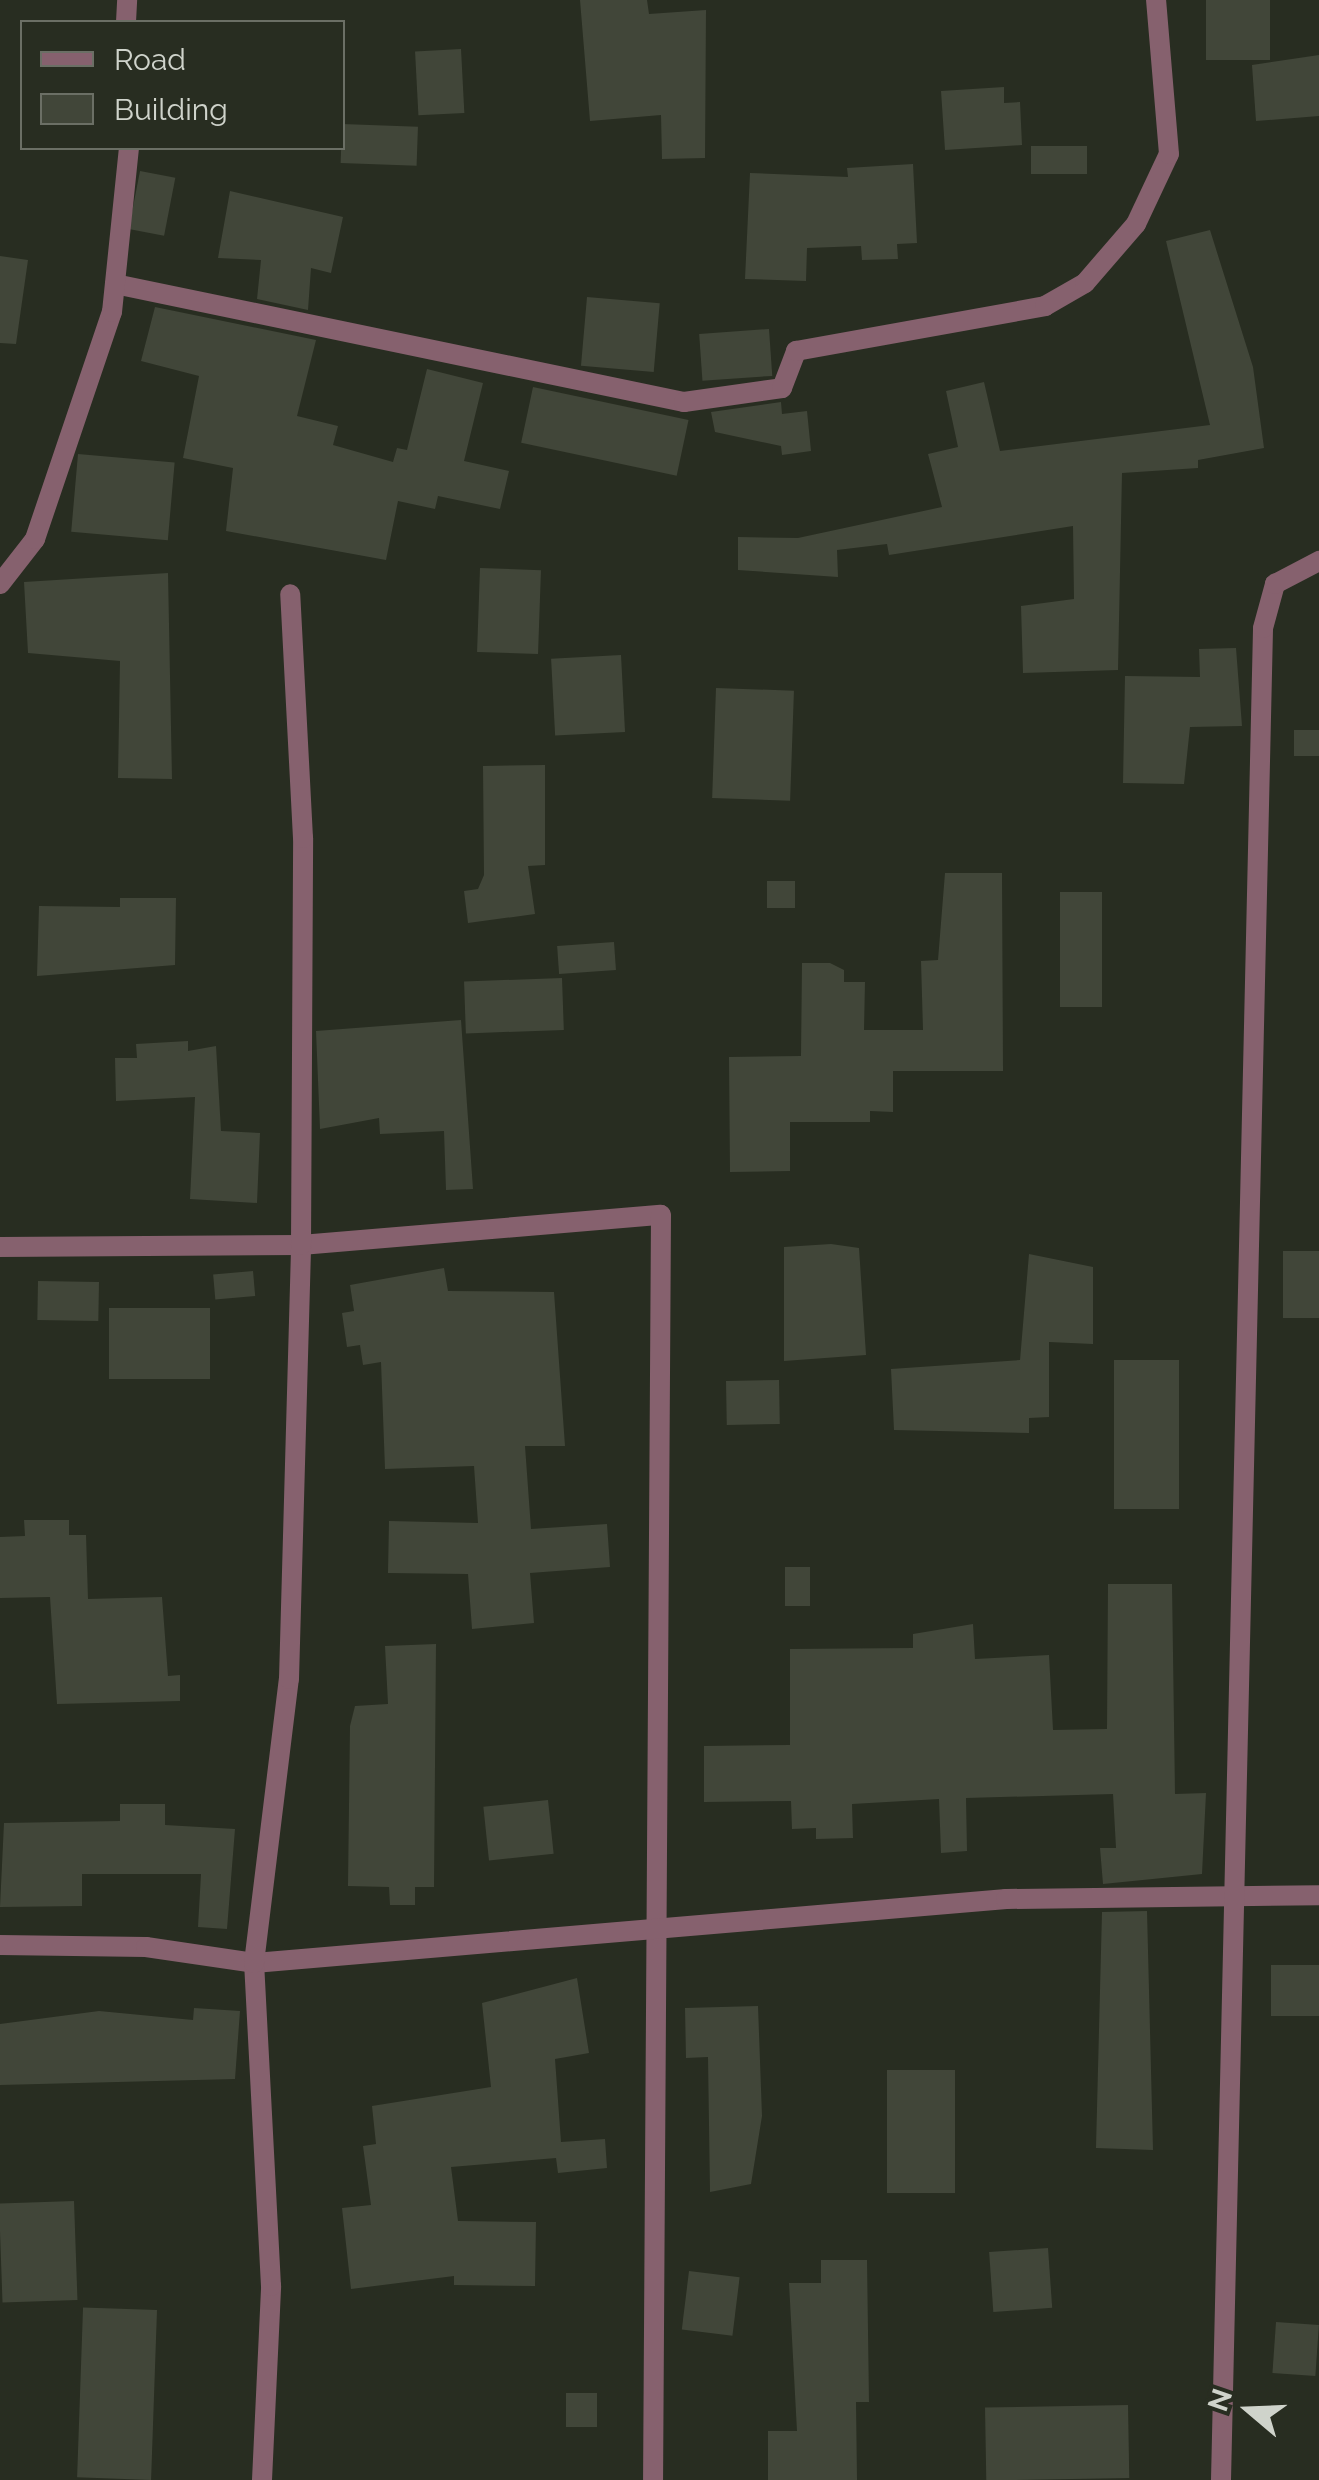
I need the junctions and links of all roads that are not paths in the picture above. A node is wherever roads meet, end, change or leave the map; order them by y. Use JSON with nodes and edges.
{"nodes":[{"id":1,"x":1156,"y":0,"type":"edge"},
{"id":2,"x":129,"y":150,"type":"edge"},
{"id":3,"x":115,"y":284,"type":"junction"},
{"id":4,"x":1319,"y":560,"type":"edge"},
{"id":5,"x":0,"y":584,"type":"edge"},
{"id":6,"x":290,"y":594,"type":"dead end"},
{"id":7,"x":302,"y":1244,"type":"junction"},
{"id":8,"x":0,"y":1246,"type":"edge"},
{"id":9,"x":1240,"y":1894,"type":"junction"},
{"id":10,"x":1319,"y":1895,"type":"edge"},
{"id":11,"x":654,"y":1929,"type":"junction"},
{"id":12,"x":0,"y":1945,"type":"edge"},
{"id":13,"x":254,"y":1963,"type":"junction"},
{"id":14,"x":262,"y":2480,"type":"edge"},
{"id":15,"x":653,"y":2480,"type":"edge"},
{"id":16,"x":1221,"y":2480,"type":"edge"}],
"edges":[{"from":1,"to":3,"type":"street"},
{"from":2,"to":3,"type":"street"},
{"from":3,"to":5,"type":"street"},
{"from":4,"to":9,"type":"street"},
{"from":6,"to":7,"type":"street"},
{"from":7,"to":8,"type":"street"},
{"from":7,"to":11,"type":"street"},
{"from":7,"to":13,"type":"street"},
{"from":9,"to":10,"type":"street"},
{"from":9,"to":11,"type":"street"},
{"from":9,"to":16,"type":"street"},
{"from":11,"to":13,"type":"street"},
{"from":11,"to":15,"type":"street"},
{"from":12,"to":13,"type":"street"},
{"from":13,"to":14,"type":"street"}]}
